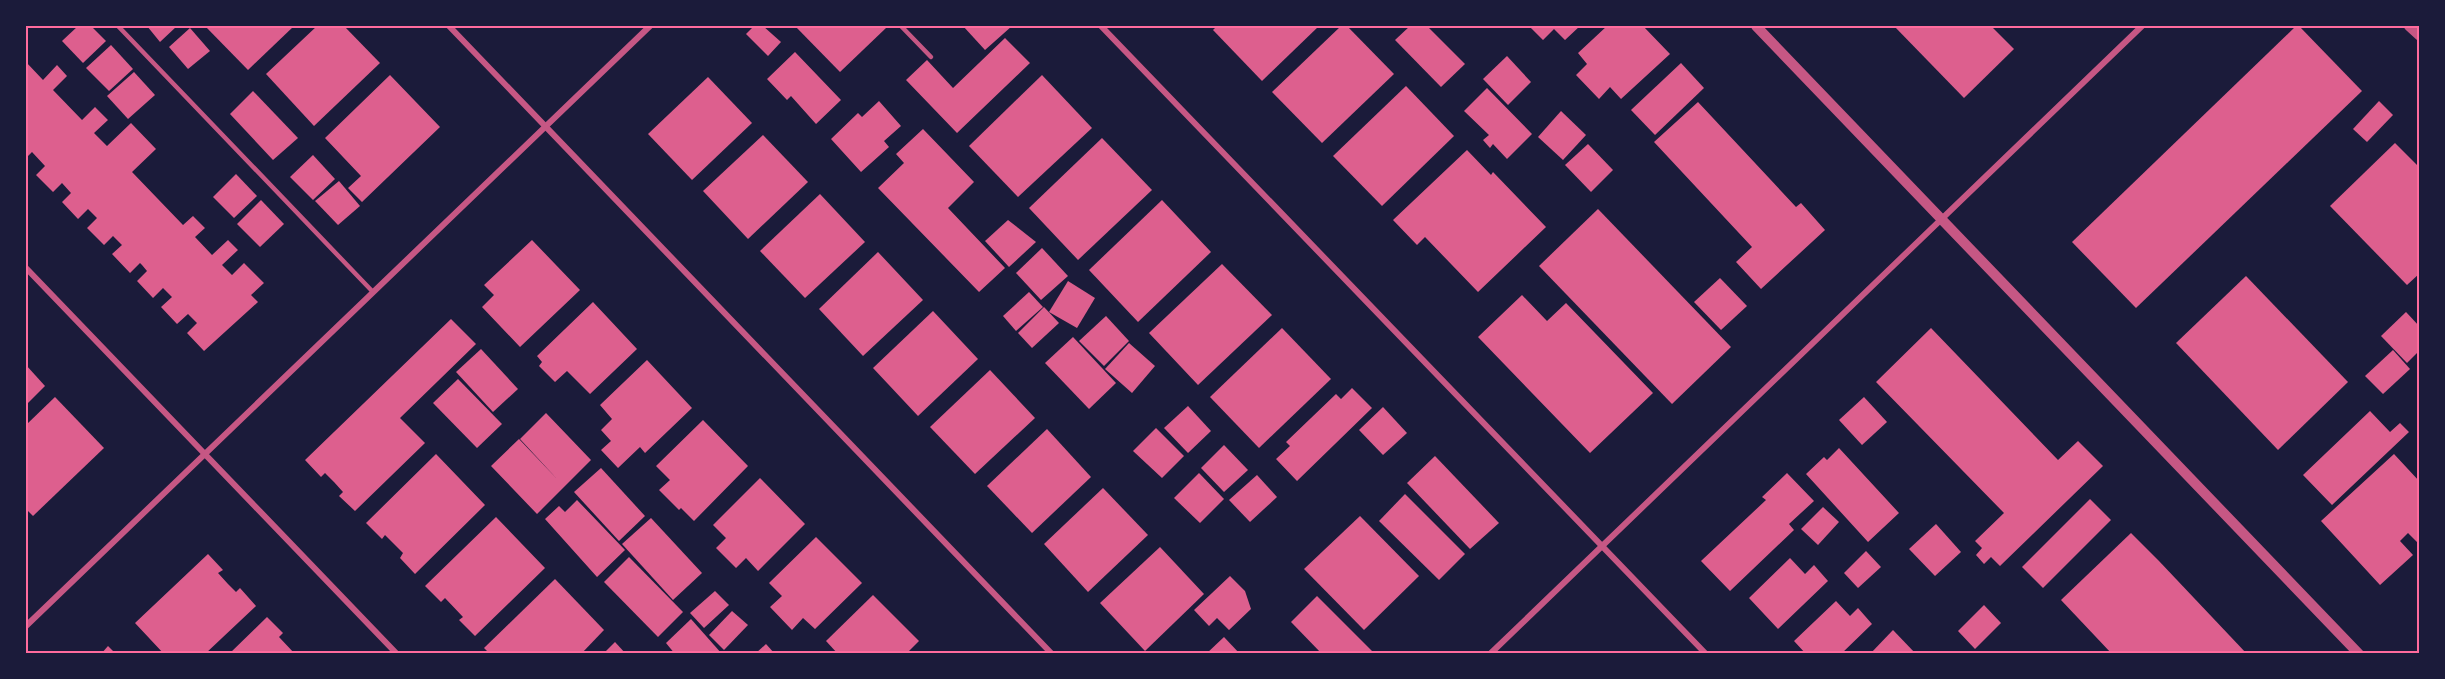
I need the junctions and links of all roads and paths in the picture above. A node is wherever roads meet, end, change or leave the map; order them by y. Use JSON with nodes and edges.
{"nodes":[{"id":1,"x":118,"y":26,"type":"edge"},
{"id":2,"x":449,"y":26,"type":"edge"},
{"id":3,"x":650,"y":26,"type":"edge"},
{"id":4,"x":901,"y":26,"type":"edge"},
{"id":5,"x":1101,"y":26,"type":"edge"},
{"id":6,"x":1756,"y":26,"type":"edge"},
{"id":7,"x":2142,"y":26,"type":"edge"},
{"id":8,"x":2409,"y":26,"type":"edge"},
{"id":9,"x":2420,"y":36,"type":"edge"},
{"id":10,"x":931,"y":57,"type":"dead end"},
{"id":11,"x":545,"y":126,"type":"junction"},
{"id":12,"x":1942,"y":220,"type":"junction"},
{"id":13,"x":26,"y":267,"type":"edge"},
{"id":14,"x":373,"y":292,"type":"junction"},
{"id":15,"x":204,"y":454,"type":"junction"},
{"id":16,"x":1601,"y":546,"type":"junction"},
{"id":17,"x":26,"y":626,"type":"edge"},
{"id":18,"x":397,"y":654,"type":"edge"},
{"id":19,"x":1052,"y":654,"type":"edge"},
{"id":20,"x":1490,"y":654,"type":"edge"},
{"id":21,"x":1706,"y":654,"type":"edge"},
{"id":22,"x":2359,"y":654,"type":"edge"}],
"edges":[{"from":1,"to":14,"type":"lane"},
{"from":2,"to":11,"type":"street"},
{"from":3,"to":11,"type":"street"},
{"from":4,"to":10,"type":"lane"},
{"from":5,"to":16,"type":"street"},
{"from":6,"to":12,"type":"street"},
{"from":7,"to":12,"type":"street"},
{"from":8,"to":9,"type":"street"},
{"from":11,"to":14,"type":"street"},
{"from":11,"to":19,"type":"street"},
{"from":12,"to":16,"type":"street"},
{"from":12,"to":22,"type":"street"},
{"from":13,"to":15,"type":"street"},
{"from":14,"to":15,"type":"street"},
{"from":15,"to":17,"type":"street"},
{"from":15,"to":18,"type":"street"},
{"from":16,"to":20,"type":"street"},
{"from":16,"to":21,"type":"street"}]}
